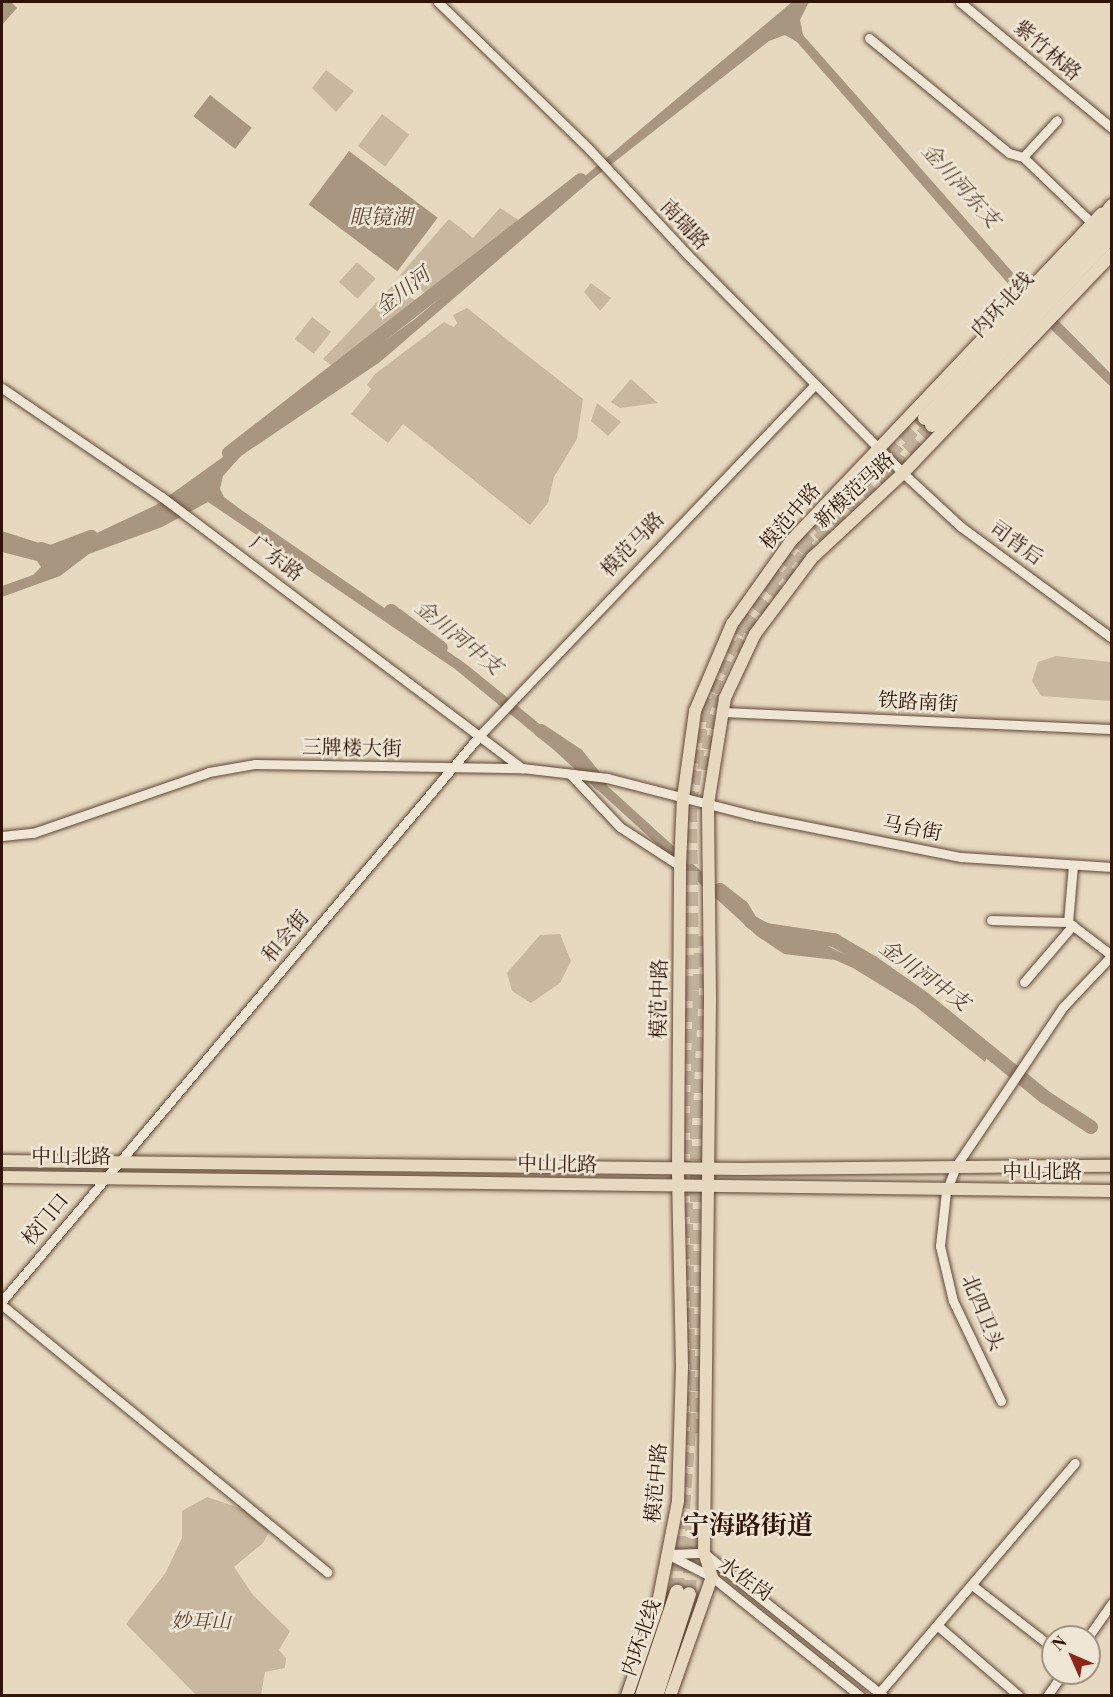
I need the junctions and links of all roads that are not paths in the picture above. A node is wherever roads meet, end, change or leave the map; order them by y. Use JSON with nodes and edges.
{"nodes":[{"id":1,"x":438,"y":2,"type":"edge"},
{"id":2,"x":960,"y":2,"type":"edge"},
{"id":3,"x":869,"y":38,"type":"dead end"},
{"id":4,"x":1057,"y":120,"type":"dead end"},
{"id":5,"x":1112,"y":128,"type":"edge"},
{"id":6,"x":1023,"y":157,"type":"junction"},
{"id":7,"x":1112,"y":206,"type":"edge"},
{"id":8,"x":1112,"y":220,"type":"edge"},
{"id":9,"x":1092,"y":223,"type":"junction"},
{"id":10,"x":1112,"y":236,"type":"edge"},
{"id":11,"x":1112,"y":248,"type":"edge"},
{"id":12,"x":1112,"y":254,"type":"edge"},
{"id":13,"x":1071,"y":262,"type":"junction"},
{"id":14,"x":1058,"y":286,"type":"junction"},
{"id":15,"x":1027,"y":334,"type":"junction"},
{"id":16,"x":815,"y":384,"type":"junction"},
{"id":17,"x":2,"y":388,"type":"edge"},
{"id":18,"x":880,"y":449,"type":"junction"},
{"id":19,"x":903,"y":473,"type":"junction"},
{"id":20,"x":1112,"y":638,"type":"edge"},
{"id":21,"x":722,"y":712,"type":"junction"},
{"id":22,"x":1112,"y":729,"type":"edge"},
{"id":23,"x":480,"y":735,"type":"junction"},
{"id":24,"x":453,"y":768,"type":"junction"},
{"id":25,"x":522,"y":768,"type":"junction"},
{"id":26,"x":570,"y":774,"type":"junction"},
{"id":27,"x":683,"y":798,"type":"junction"},
{"id":28,"x":708,"y":804,"type":"junction"},
{"id":29,"x":2,"y":836,"type":"edge"},
{"id":30,"x":1073,"y":865,"type":"junction"},
{"id":31,"x":680,"y":866,"type":"junction"},
{"id":32,"x":1112,"y":867,"type":"edge"},
{"id":33,"x":991,"y":920,"type":"dead end"},
{"id":34,"x":1071,"y":923,"type":"junction"},
{"id":35,"x":1111,"y":954,"type":"edge"},
{"id":36,"x":1023,"y":982,"type":"dead end"},
{"id":37,"x":2,"y":1161,"type":"edge"},
{"id":38,"x":117,"y":1161,"type":"junction"},
{"id":39,"x":956,"y":1166,"type":"junction"},
{"id":40,"x":1112,"y":1166,"type":"edge"},
{"id":41,"x":678,"y":1168,"type":"junction"},
{"id":42,"x":706,"y":1168,"type":"junction"},
{"id":43,"x":2,"y":1177,"type":"edge"},
{"id":44,"x":105,"y":1177,"type":"junction"},
{"id":45,"x":678,"y":1186,"type":"junction"},
{"id":46,"x":705,"y":1186,"type":"junction"},
{"id":47,"x":1112,"y":1191,"type":"edge"},
{"id":48,"x":946,"y":1192,"type":"junction"},
{"id":49,"x":2,"y":1303,"type":"edge"},
{"id":50,"x":1001,"y":1401,"type":"dead end"},
{"id":51,"x":1075,"y":1463,"type":"dead end"},
{"id":52,"x":704,"y":1553,"type":"junction"},
{"id":53,"x":669,"y":1554,"type":"junction"},
{"id":54,"x":327,"y":1572,"type":"dead end"},
{"id":55,"x":712,"y":1577,"type":"junction"},
{"id":56,"x":972,"y":1585,"type":"junction"},
{"id":57,"x":1112,"y":1603,"type":"edge"},
{"id":58,"x":936,"y":1625,"type":"junction"},
{"id":59,"x":1096,"y":1625,"type":"edge"},
{"id":60,"x":1041,"y":1639,"type":"edge"},
{"id":61,"x":881,"y":1694,"type":"edge"},
{"id":62,"x":627,"y":1695,"type":"edge"},
{"id":63,"x":642,"y":1695,"type":"edge"},
{"id":64,"x":656,"y":1695,"type":"edge"},
{"id":65,"x":670,"y":1695,"type":"edge"},
{"id":66,"x":860,"y":1695,"type":"edge"},
{"id":67,"x":1018,"y":1695,"type":"edge"}],
"edges":[{"from":1,"to":16,"type":"street","name":"南瑞路"},
{"from":2,"to":5,"type":"street","name":"紫竹林路"},
{"from":3,"to":6,"type":"street"},
{"from":4,"to":6,"type":"street"},
{"from":6,"to":9,"type":"street"},
{"from":7,"to":9,"type":"main road"},
{"from":7,"to":13,"type":"highway"},
{"from":8,"to":13,"type":"highway","name":"内环北线"},
{"from":9,"to":14,"type":"main road"},
{"from":10,"to":14,"type":"highway","name":"内环北线"},
{"from":11,"to":14,"type":"highway"},
{"from":12,"to":14,"type":"main road"},
{"from":13,"to":14,"type":"highway","name":"内环北线"},
{"from":14,"to":15,"type":"highway","name":"内环北线"},
{"from":14,"to":15,"type":"highway","name":"内环北线"},
{"from":14,"to":18,"type":"main road","name":"模范中路"},
{"from":15,"to":19,"type":"main road","name":"新模范马路"},
{"from":16,"to":18,"type":"street","name":"南瑞路"},
{"from":16,"to":23,"type":"street","name":"模范马路"},
{"from":17,"to":23,"type":"street","name":"广东路"},
{"from":18,"to":19,"type":"street","name":"南瑞路"},
{"from":18,"to":27,"type":"main road","name":"模范中路"},
{"from":19,"to":20,"type":"street","name":"司背后"},
{"from":19,"to":21,"type":"main road","name":"新模范马路"},
{"from":21,"to":22,"type":"street","name":"铁路南街"},
{"from":21,"to":28,"type":"main road","name":"新模范马路"},
{"from":23,"to":24,"type":"street","name":"和会街"},
{"from":23,"to":25,"type":"street","name":"广东路"},
{"from":24,"to":25,"type":"street","name":"三牌楼大街"},
{"from":24,"to":29,"type":"street","name":"三牌楼大街"},
{"from":24,"to":38,"type":"street","name":"和会街"},
{"from":25,"to":26,"type":"street","name":"三牌楼大街"},
{"from":26,"to":27,"type":"street","name":"三牌楼大街"},
{"from":26,"to":31,"type":"street"},
{"from":27,"to":28,"type":"street","name":"三牌楼大街"},
{"from":27,"to":31,"type":"main road","name":"模范中路"},
{"from":28,"to":30,"type":"street","name":"马台街"},
{"from":28,"to":42,"type":"main road"},
{"from":30,"to":32,"type":"street","name":"马台街"},
{"from":30,"to":34,"type":"street"},
{"from":31,"to":41,"type":"main road","name":"模范中路"},
{"from":33,"to":34,"type":"street"},
{"from":34,"to":35,"type":"street"},
{"from":34,"to":36,"type":"street"},
{"from":35,"to":39,"type":"street","name":"北四卫头"},
{"from":37,"to":38,"type":"main road","name":"中山北路"},
{"from":38,"to":41,"type":"main road","name":"中山北路"},
{"from":38,"to":44,"type":"street","name":"校门口"},
{"from":39,"to":40,"type":"main road","name":"中山北路"},
{"from":39,"to":42,"type":"main road","name":"中山北路"},
{"from":39,"to":48,"type":"street","name":"北四卫头"},
{"from":41,"to":42,"type":"main road","name":"中山北路"},
{"from":41,"to":45,"type":"main road","name":"模范中路"},
{"from":42,"to":46,"type":"main road"},
{"from":43,"to":44,"type":"main road","name":"中山北路"},
{"from":44,"to":45,"type":"main road","name":"中山北路"},
{"from":44,"to":49,"type":"street","name":"校门口"},
{"from":45,"to":46,"type":"main road","name":"中山北路"},
{"from":45,"to":53,"type":"main road","name":"模范中路"},
{"from":46,"to":48,"type":"main road","name":"中山北路"},
{"from":46,"to":52,"type":"main road"},
{"from":47,"to":48,"type":"main road","name":"中山北路"},
{"from":48,"to":50,"type":"street","name":"北四卫头"},
{"from":49,"to":54,"type":"street"},
{"from":51,"to":56,"type":"street"},
{"from":52,"to":53,"type":"street","name":"水佐岗"},
{"from":52,"to":55,"type":"main road"},
{"from":52,"to":61,"type":"street","name":"水佐岗"},
{"from":53,"to":55,"type":"street","name":"水佐岗"},
{"from":53,"to":62,"type":"main road","name":"模范中路"},
{"from":55,"to":65,"type":"main road"},
{"from":55,"to":66,"type":"street","name":"水佐岗"},
{"from":56,"to":58,"type":"street"},
{"from":56,"to":60,"type":"street"},
{"from":57,"to":59,"type":"street"},
{"from":58,"to":61,"type":"street"},
{"from":58,"to":67,"type":"street"},
{"from":63,"to":64,"type":"highway","name":"内环北线"}]}
